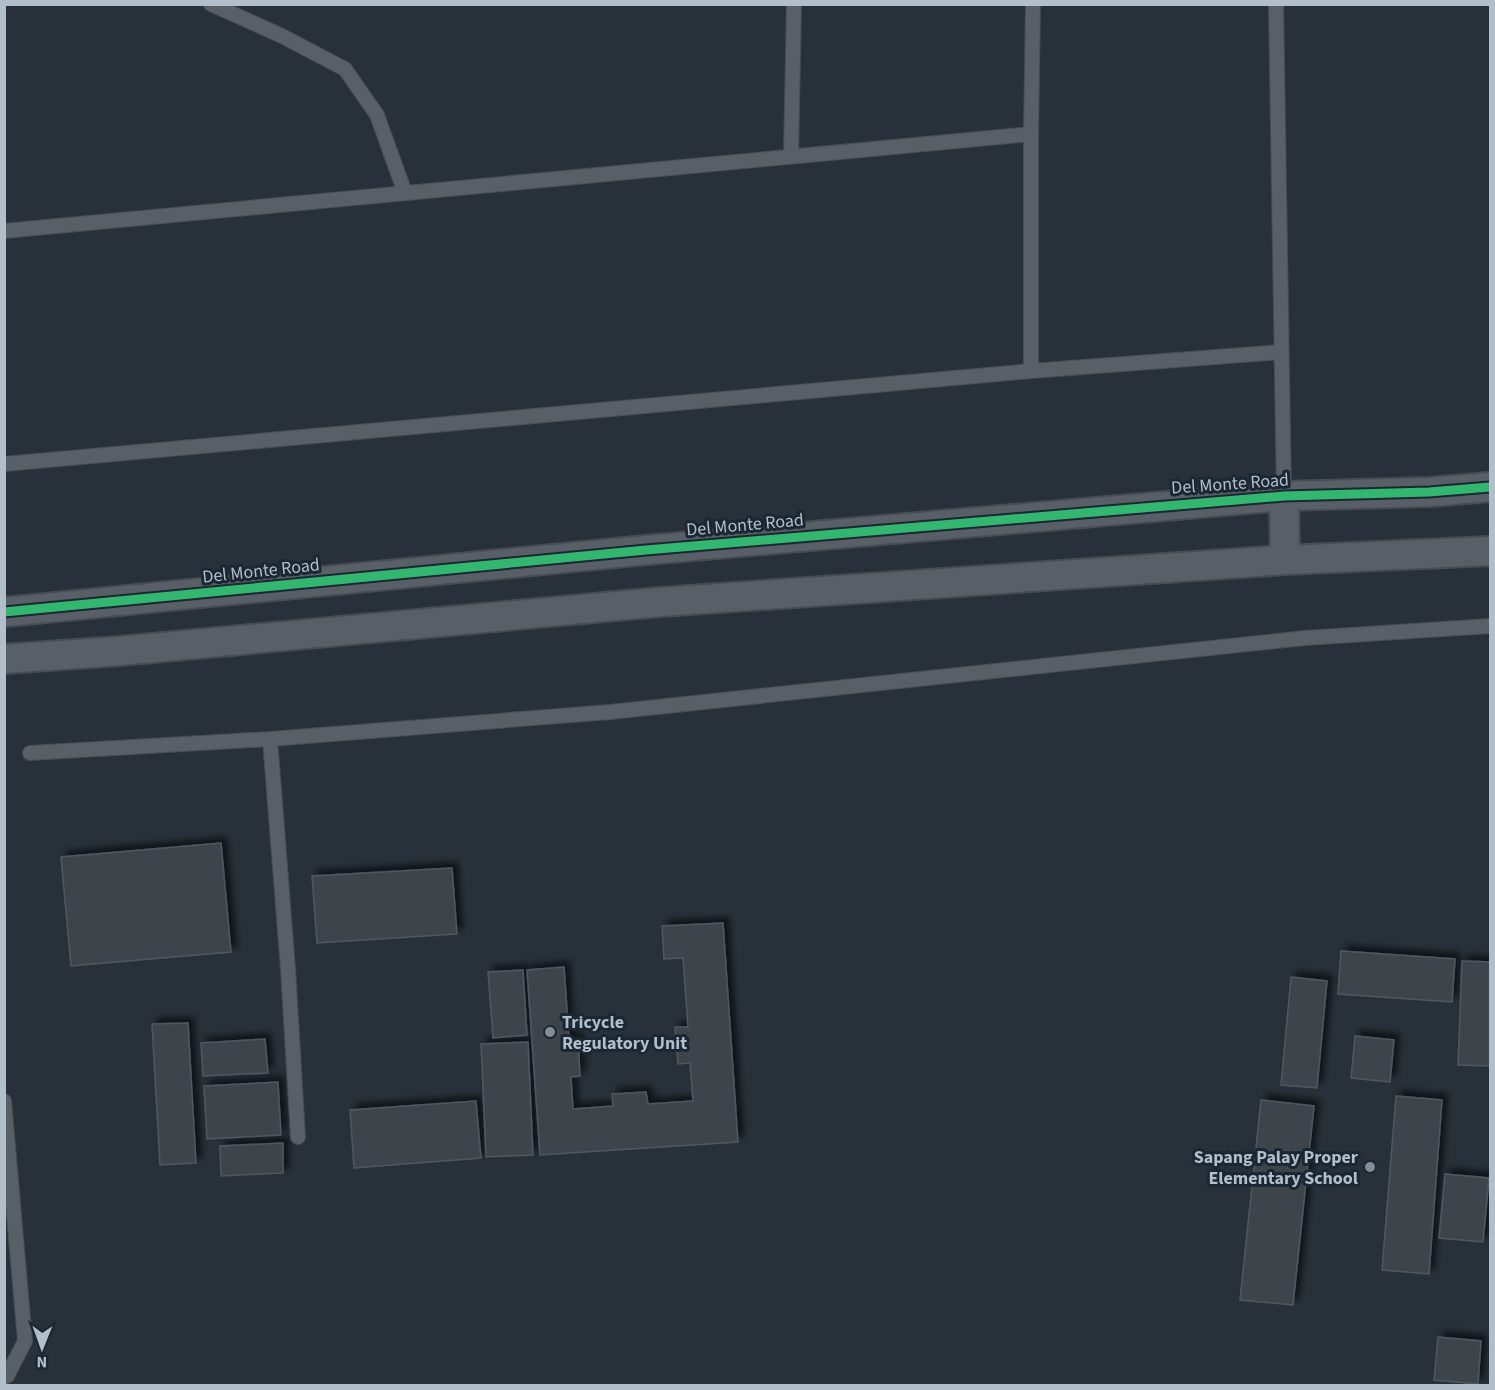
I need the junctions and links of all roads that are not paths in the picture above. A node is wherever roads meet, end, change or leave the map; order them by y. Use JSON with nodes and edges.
{"nodes":[{"id":1,"x":211,"y":4,"type":"edge"},
{"id":2,"x":795,"y":4,"type":"edge"},
{"id":3,"x":1033,"y":4,"type":"edge"},
{"id":4,"x":1276,"y":4,"type":"edge"},
{"id":5,"x":1031,"y":134,"type":"junction"},
{"id":6,"x":791,"y":156,"type":"junction"},
{"id":7,"x":405,"y":193,"type":"junction"},
{"id":8,"x":4,"y":231,"type":"edge"},
{"id":9,"x":1281,"y":352,"type":"junction"},
{"id":10,"x":1031,"y":371,"type":"junction"},
{"id":11,"x":4,"y":464,"type":"edge"},
{"id":12,"x":1491,"y":487,"type":"edge"},
{"id":13,"x":1284,"y":496,"type":"junction"},
{"id":14,"x":1491,"y":550,"type":"edge"},
{"id":15,"x":1285,"y":560,"type":"junction"},
{"id":16,"x":4,"y":612,"type":"edge"},
{"id":17,"x":1491,"y":626,"type":"edge"},
{"id":18,"x":4,"y":659,"type":"edge"},
{"id":19,"x":270,"y":739,"type":"junction"},
{"id":20,"x":30,"y":753,"type":"dead end"},
{"id":21,"x":4,"y":1101,"type":"edge"},
{"id":22,"x":298,"y":1137,"type":"dead end"},
{"id":23,"x":4,"y":1377,"type":"edge"}],
"edges":[{"from":1,"to":7,"type":"lane"},
{"from":2,"to":6,"type":"lane"},
{"from":3,"to":5,"type":"lane"},
{"from":4,"to":9,"type":"lane"},
{"from":5,"to":6,"type":"lane"},
{"from":5,"to":10,"type":"lane"},
{"from":6,"to":7,"type":"lane"},
{"from":7,"to":8,"type":"lane"},
{"from":9,"to":10,"type":"lane"},
{"from":9,"to":13,"type":"lane"},
{"from":10,"to":11,"type":"lane"},
{"from":12,"to":13,"type":"street","name":"Del Monte Road"},
{"from":13,"to":15,"type":"street"},
{"from":13,"to":16,"type":"street","name":"Del Monte Road"},
{"from":14,"to":15,"type":"street"},
{"from":15,"to":18,"type":"street"},
{"from":17,"to":19,"type":"lane"},
{"from":19,"to":20,"type":"lane"},
{"from":19,"to":22,"type":"lane"},
{"from":21,"to":23,"type":"lane"}]}
